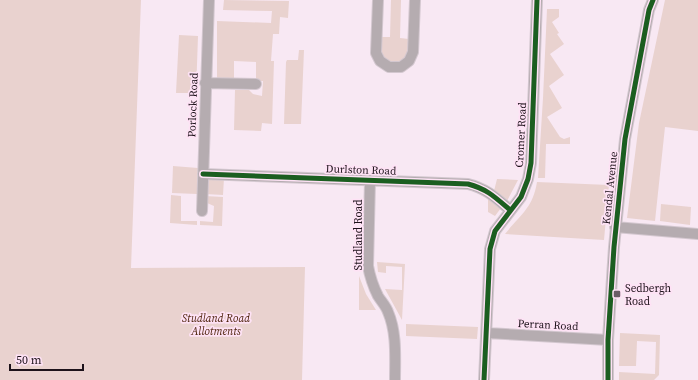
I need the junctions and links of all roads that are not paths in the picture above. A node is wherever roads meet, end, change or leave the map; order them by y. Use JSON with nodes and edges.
{"nodes":[{"id":1,"x":209,"y":0,"type":"edge"},
{"id":2,"x":378,"y":0,"type":"edge"},
{"id":3,"x":415,"y":0,"type":"edge"},
{"id":4,"x":537,"y":0,"type":"edge"},
{"id":5,"x":653,"y":0,"type":"edge"},
{"id":6,"x":251,"y":80,"type":"dead end"},
{"id":7,"x":206,"y":83,"type":"junction"},
{"id":8,"x":203,"y":174,"type":"junction"},
{"id":9,"x":370,"y":181,"type":"junction"},
{"id":10,"x":510,"y":210,"type":"junction"},
{"id":11,"x":202,"y":211,"type":"dead end"},
{"id":12,"x":616,"y":227,"type":"junction"},
{"id":13,"x":698,"y":234,"type":"edge"},
{"id":14,"x":486,"y":333,"type":"junction"},
{"id":15,"x":608,"y":340,"type":"junction"},
{"id":16,"x":395,"y":380,"type":"edge"},
{"id":17,"x":484,"y":380,"type":"edge"},
{"id":18,"x":608,"y":380,"type":"edge"}],
"edges":[{"from":1,"to":7,"type":"street","name":"Porlock Road"},
{"from":2,"to":3,"type":"street"},
{"from":4,"to":10,"type":"street","name":"Cromer Road"},
{"from":5,"to":12,"type":"street","name":"Kendal Avenue"},
{"from":6,"to":7,"type":"street"},
{"from":7,"to":8,"type":"street","name":"Porlock Road"},
{"from":8,"to":9,"type":"street","name":"Durlston Road"},
{"from":8,"to":11,"type":"street","name":"Porlock Road"},
{"from":9,"to":10,"type":"street","name":"Durlston Road"},
{"from":9,"to":16,"type":"street","name":"Studland Road"},
{"from":10,"to":14,"type":"street","name":"Cromer Road"},
{"from":12,"to":13,"type":"street"},
{"from":12,"to":15,"type":"street","name":"Kendal Avenue"},
{"from":14,"to":15,"type":"street","name":"Perran Road"},
{"from":14,"to":17,"type":"street","name":"Cromer Road"},
{"from":15,"to":18,"type":"street","name":"Kendal Avenue"}]}
